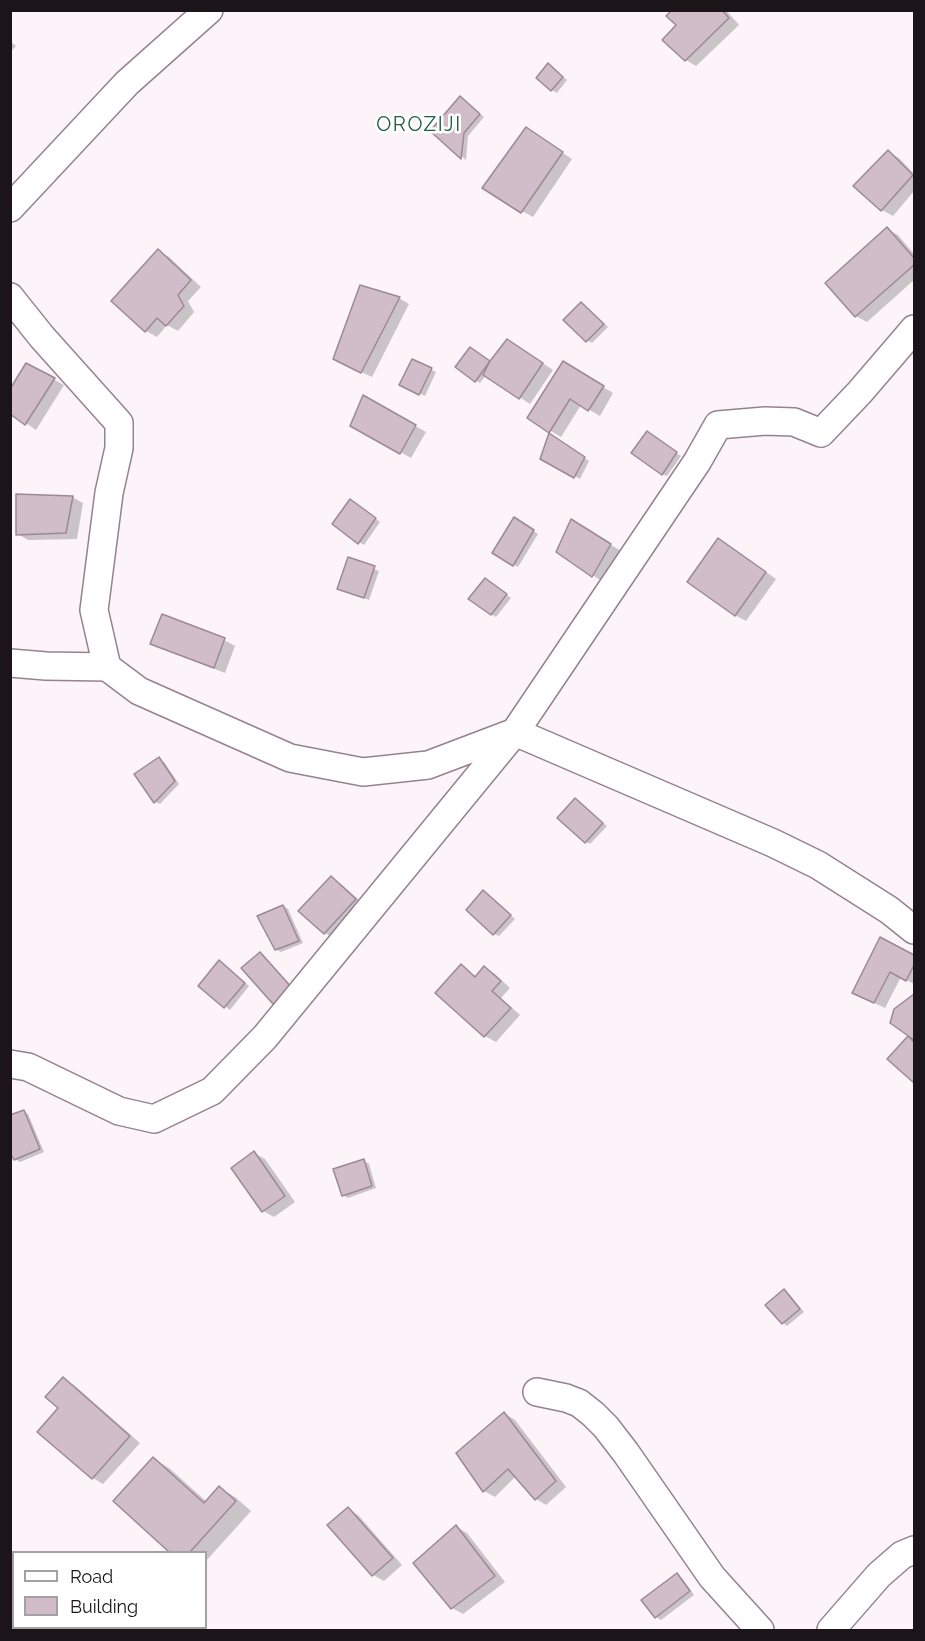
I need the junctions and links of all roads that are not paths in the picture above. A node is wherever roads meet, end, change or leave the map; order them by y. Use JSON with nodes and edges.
{"nodes":[{"id":1,"x":209,"y":10,"type":"edge"},
{"id":2,"x":10,"y":208,"type":"edge"},
{"id":3,"x":10,"y":297,"type":"edge"},
{"id":4,"x":915,"y":329,"type":"edge"},
{"id":5,"x":10,"y":663,"type":"edge"},
{"id":6,"x":107,"y":667,"type":"junction"},
{"id":7,"x":515,"y":732,"type":"junction"},
{"id":8,"x":915,"y":930,"type":"edge"},
{"id":9,"x":10,"y":1064,"type":"edge"},
{"id":10,"x":537,"y":1392,"type":"dead end"},
{"id":11,"x":915,"y":1550,"type":"edge"},
{"id":12,"x":760,"y":1630,"type":"edge"},
{"id":13,"x":831,"y":1630,"type":"edge"}],
"edges":[{"from":1,"to":2,"type":"street"},
{"from":3,"to":6,"type":"street"},
{"from":4,"to":7,"type":"street"},
{"from":5,"to":6,"type":"street"},
{"from":6,"to":7,"type":"street"},
{"from":7,"to":8,"type":"street"},
{"from":7,"to":9,"type":"street"},
{"from":10,"to":12,"type":"street"},
{"from":11,"to":13,"type":"street"}]}
